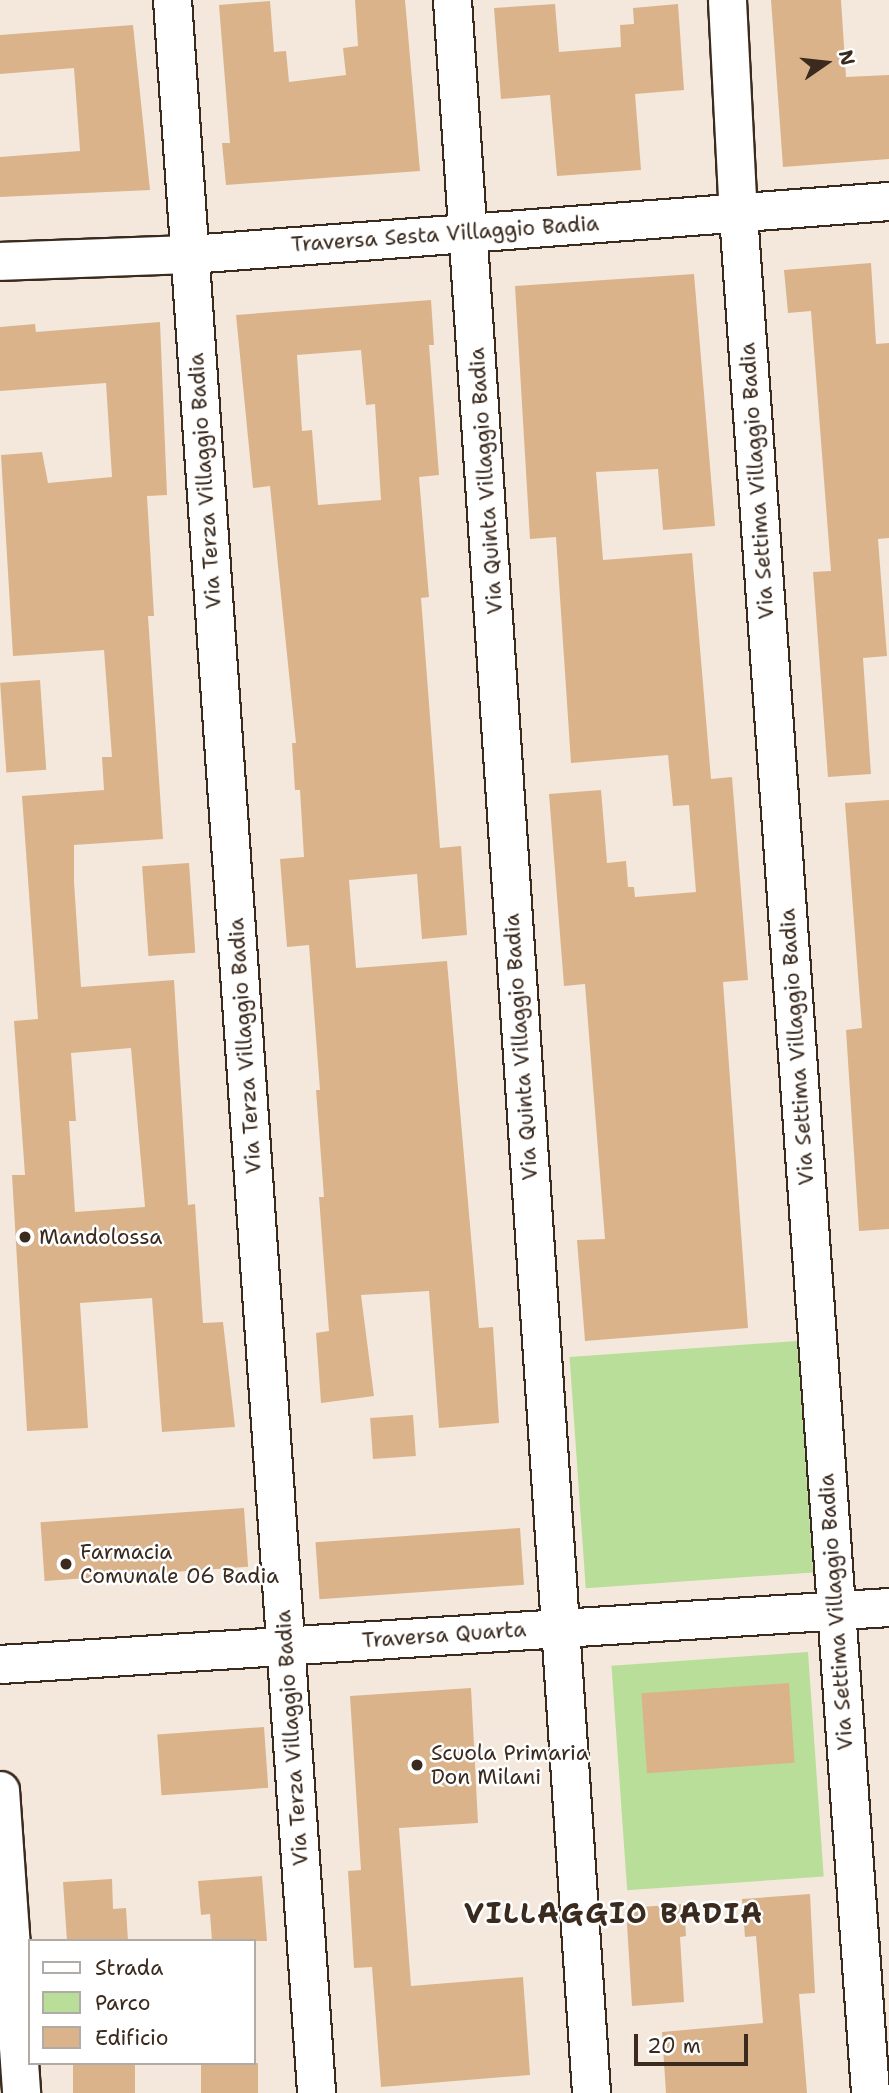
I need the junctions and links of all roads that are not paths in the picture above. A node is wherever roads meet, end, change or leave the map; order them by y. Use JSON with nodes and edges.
{"nodes":[{"id":1,"x":172,"y":0,"type":"edge"},
{"id":2,"x":453,"y":0,"type":"edge"},
{"id":3,"x":727,"y":0,"type":"edge"},
{"id":4,"x":889,"y":201,"type":"edge"},
{"id":5,"x":738,"y":214,"type":"junction"},
{"id":6,"x":470,"y":231,"type":"junction"},
{"id":7,"x":190,"y":254,"type":"junction"},
{"id":8,"x":0,"y":261,"type":"edge"},
{"id":9,"x":889,"y":1606,"type":"edge"},
{"id":10,"x":836,"y":1610,"type":"junction"},
{"id":11,"x":558,"y":1628,"type":"junction"},
{"id":12,"x":286,"y":1644,"type":"junction"},
{"id":13,"x":0,"y":1664,"type":"edge"},
{"id":14,"x":0,"y":1790,"type":"edge"},
{"id":15,"x":21,"y":2093,"type":"edge"},
{"id":16,"x":316,"y":2093,"type":"edge"},
{"id":17,"x":591,"y":2093,"type":"edge"},
{"id":18,"x":870,"y":2093,"type":"edge"}],
"edges":[{"from":1,"to":7,"type":"street","name":"Via Terza Villaggio Badia"},
{"from":2,"to":6,"type":"street","name":"Via Quinta Villaggio Badia"},
{"from":3,"to":5,"type":"street","name":"Via Settima Villaggio Badia"},
{"from":4,"to":5,"type":"street","name":"Traversa Sesta Villaggio Badia"},
{"from":5,"to":6,"type":"street","name":"Traversa Sesta Villaggio Badia"},
{"from":5,"to":10,"type":"street","name":"Via Settima Villaggio Badia"},
{"from":6,"to":7,"type":"street","name":"Traversa Sesta Villaggio Badia"},
{"from":6,"to":11,"type":"street","name":"Via Quinta Villaggio Badia"},
{"from":7,"to":8,"type":"street","name":"Traversa Sesta Villaggio Badia"},
{"from":7,"to":12,"type":"street","name":"Via Terza Villaggio Badia"},
{"from":9,"to":10,"type":"street","name":"Traversa Quarta"},
{"from":10,"to":11,"type":"street","name":"Traversa Quarta"},
{"from":10,"to":18,"type":"street","name":"Via Settima Villaggio Badia"},
{"from":11,"to":12,"type":"street","name":"Traversa Quarta"},
{"from":11,"to":17,"type":"street","name":"Via Quinta Villaggio Badia"},
{"from":12,"to":13,"type":"street","name":"Traversa Quarta"},
{"from":12,"to":16,"type":"street","name":"Via Terza Villaggio Badia"},
{"from":14,"to":15,"type":"street"}]}
